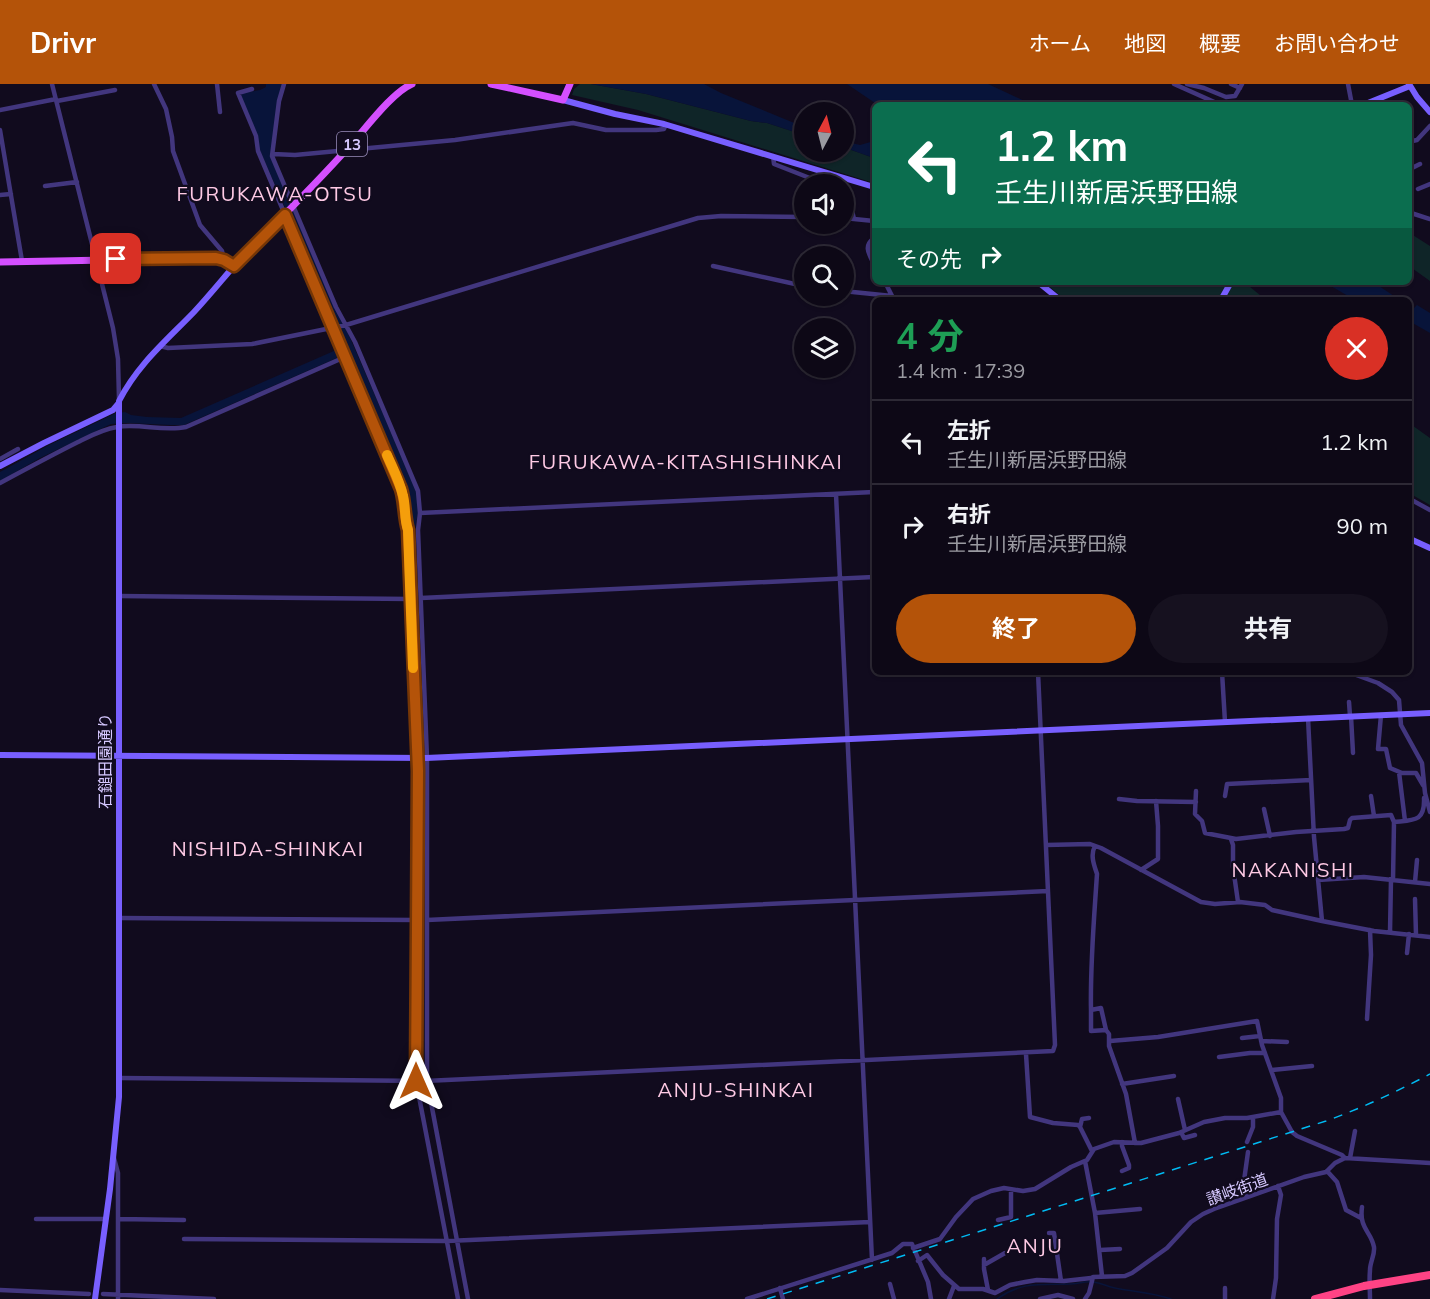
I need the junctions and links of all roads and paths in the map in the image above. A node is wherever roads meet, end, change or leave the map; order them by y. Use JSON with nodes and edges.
{"nodes":[{"id":1,"x":52,"y":84,"type":"edge"},
{"id":2,"x":154,"y":84,"type":"edge"},
{"id":3,"x":217,"y":84,"type":"edge"},
{"id":4,"x":241,"y":84,"type":"edge"},
{"id":5,"x":284,"y":84,"type":"edge"},
{"id":6,"x":491,"y":84,"type":"edge"},
{"id":7,"x":570,"y":84,"type":"edge"},
{"id":8,"x":1187,"y":84,"type":"edge"},
{"id":9,"x":1231,"y":84,"type":"edge"},
{"id":10,"x":1348,"y":84,"type":"edge"},
{"id":11,"x":407,"y":85,"type":"edge"},
{"id":12,"x":1177,"y":85,"type":"edge"},
{"id":13,"x":1411,"y":85,"type":"edge"},
{"id":14,"x":1241,"y":86,"type":"edge"},
{"id":15,"x":252,"y":89,"type":"dead end"},
{"id":16,"x":115,"y":90,"type":"dead end"},
{"id":17,"x":244,"y":91,"type":"junction"},
{"id":18,"x":565,"y":97,"type":"junction"},
{"id":19,"x":56,"y":100,"type":"junction"},
{"id":20,"x":1214,"y":102,"type":"edge"},
{"id":21,"x":1351,"y":102,"type":"edge"},
{"id":22,"x":1370,"y":102,"type":"edge"},
{"id":23,"x":0,"y":110,"type":"edge"},
{"id":24,"x":220,"y":112,"type":"dead end"},
{"id":25,"x":1430,"y":112,"type":"edge"},
{"id":26,"x":666,"y":124,"type":"junction"},
{"id":27,"x":1430,"y":126,"type":"edge"},
{"id":28,"x":0,"y":130,"type":"edge"},
{"id":29,"x":1412,"y":141,"type":"edge"},
{"id":30,"x":346,"y":150,"type":"junction"},
{"id":31,"x":273,"y":154,"type":"junction"},
{"id":32,"x":773,"y":156,"type":"junction"},
{"id":33,"x":1419,"y":164,"type":"dead end"},
{"id":34,"x":1412,"y":168,"type":"edge"},
{"id":35,"x":800,"y":174,"type":"edge"},
{"id":36,"x":77,"y":182,"type":"junction"},
{"id":37,"x":1430,"y":184,"type":"edge"},
{"id":38,"x":45,"y":186,"type":"dead end"},
{"id":39,"x":872,"y":186,"type":"edge"},
{"id":40,"x":1418,"y":189,"type":"dead end"},
{"id":41,"x":10,"y":194,"type":"junction"},
{"id":42,"x":0,"y":195,"type":"edge"},
{"id":43,"x":293,"y":206,"type":"junction"},
{"id":44,"x":1412,"y":213,"type":"edge"},
{"id":45,"x":285,"y":214,"type":"junction"},
{"id":46,"x":794,"y":216,"type":"edge"},
{"id":47,"x":854,"y":219,"type":"edge"},
{"id":48,"x":1430,"y":219,"type":"edge"},
{"id":49,"x":872,"y":221,"type":"edge"},
{"id":50,"x":872,"y":240,"type":"edge"},
{"id":51,"x":96,"y":260,"type":"junction"},
{"id":52,"x":224,"y":260,"type":"junction"},
{"id":53,"x":872,"y":260,"type":"edge"},
{"id":54,"x":22,"y":261,"type":"junction"},
{"id":55,"x":0,"y":262,"type":"edge"},
{"id":56,"x":234,"y":266,"type":"junction"},
{"id":57,"x":713,"y":266,"type":"dead end"},
{"id":58,"x":794,"y":284,"type":"edge"},
{"id":59,"x":1042,"y":285,"type":"edge"},
{"id":60,"x":854,"y":293,"type":"edge"},
{"id":61,"x":886,"y":297,"type":"edge"},
{"id":62,"x":1056,"y":297,"type":"edge"},
{"id":63,"x":345,"y":325,"type":"junction"},
{"id":64,"x":334,"y":328,"type":"junction"},
{"id":65,"x":160,"y":346,"type":"junction"},
{"id":66,"x":345,"y":357,"type":"junction"},
{"id":67,"x":119,"y":401,"type":"junction"},
{"id":68,"x":118,"y":426,"type":"junction"},
{"id":69,"x":18,"y":449,"type":"dead end"},
{"id":70,"x":0,"y":459,"type":"edge"},
{"id":71,"x":0,"y":466,"type":"edge"},
{"id":72,"x":0,"y":483,"type":"edge"},
{"id":73,"x":872,"y":492,"type":"edge"},
{"id":74,"x":836,"y":494,"type":"junction"},
{"id":75,"x":1412,"y":500,"type":"edge"},
{"id":76,"x":1430,"y":510,"type":"edge"},
{"id":77,"x":420,"y":513,"type":"junction"},
{"id":78,"x":1412,"y":540,"type":"edge"},
{"id":79,"x":1430,"y":548,"type":"edge"},
{"id":80,"x":872,"y":577,"type":"edge"},
{"id":81,"x":840,"y":579,"type":"junction"},
{"id":82,"x":118,"y":596,"type":"junction"},
{"id":83,"x":421,"y":598,"type":"junction"},
{"id":84,"x":411,"y":599,"type":"junction"},
{"id":85,"x":1038,"y":675,"type":"edge"},
{"id":86,"x":1222,"y":675,"type":"edge"},
{"id":87,"x":1356,"y":675,"type":"edge"},
{"id":88,"x":1349,"y":702,"type":"dead end"},
{"id":89,"x":1430,"y":713,"type":"edge"},
{"id":90,"x":1381,"y":715,"type":"junction"},
{"id":91,"x":1399,"y":715,"type":"junction"},
{"id":92,"x":1350,"y":716,"type":"junction"},
{"id":93,"x":1308,"y":718,"type":"junction"},
{"id":94,"x":1224,"y":722,"type":"junction"},
{"id":95,"x":1040,"y":730,"type":"junction"},
{"id":96,"x":848,"y":739,"type":"junction"},
{"id":97,"x":1353,"y":753,"type":"dead end"},
{"id":98,"x":0,"y":755,"type":"edge"},
{"id":99,"x":118,"y":756,"type":"junction"},
{"id":100,"x":417,"y":758,"type":"junction"},
{"id":101,"x":427,"y":758,"type":"junction"},
{"id":102,"x":1399,"y":772,"type":"junction"},
{"id":103,"x":1311,"y":780,"type":"junction"},
{"id":104,"x":1424,"y":790,"type":"junction"},
{"id":105,"x":1196,"y":791,"type":"dead end"},
{"id":106,"x":1225,"y":796,"type":"dead end"},
{"id":107,"x":1371,"y":796,"type":"dead end"},
{"id":108,"x":1119,"y":800,"type":"dead end"},
{"id":109,"x":1156,"y":801,"type":"junction"},
{"id":110,"x":1196,"y":802,"type":"junction"},
{"id":111,"x":1264,"y":809,"type":"dead end"},
{"id":112,"x":1430,"y":812,"type":"edge"},
{"id":113,"x":1374,"y":816,"type":"junction"},
{"id":114,"x":1405,"y":821,"type":"junction"},
{"id":115,"x":1395,"y":822,"type":"junction"},
{"id":116,"x":1314,"y":831,"type":"junction"},
{"id":117,"x":1270,"y":836,"type":"junction"},
{"id":118,"x":1231,"y":839,"type":"junction"},
{"id":119,"x":1046,"y":845,"type":"junction"},
{"id":120,"x":1095,"y":846,"type":"junction"},
{"id":121,"x":1417,"y":860,"type":"dead end"},
{"id":122,"x":1141,"y":870,"type":"junction"},
{"id":123,"x":1392,"y":879,"type":"junction"},
{"id":124,"x":1318,"y":880,"type":"junction"},
{"id":125,"x":1415,"y":882,"type":"junction"},
{"id":126,"x":1430,"y":884,"type":"edge"},
{"id":127,"x":1048,"y":891,"type":"junction"},
{"id":128,"x":1415,"y":899,"type":"dead end"},
{"id":129,"x":855,"y":900,"type":"junction"},
{"id":130,"x":1238,"y":902,"type":"junction"},
{"id":131,"x":119,"y":918,"type":"junction"},
{"id":132,"x":417,"y":920,"type":"junction"},
{"id":133,"x":427,"y":920,"type":"junction"},
{"id":134,"x":1322,"y":921,"type":"junction"},
{"id":135,"x":1370,"y":930,"type":"junction"},
{"id":136,"x":1390,"y":932,"type":"junction"},
{"id":137,"x":1409,"y":934,"type":"junction"},
{"id":138,"x":1416,"y":935,"type":"junction"},
{"id":139,"x":1430,"y":937,"type":"edge"},
{"id":140,"x":1407,"y":953,"type":"dead end"},
{"id":141,"x":1091,"y":1011,"type":"junction"},
{"id":142,"x":1367,"y":1019,"type":"dead end"},
{"id":143,"x":1106,"y":1030,"type":"junction"},
{"id":144,"x":1242,"y":1038,"type":"dead end"},
{"id":145,"x":1260,"y":1039,"type":"junction"},
{"id":146,"x":1110,"y":1041,"type":"junction"},
{"id":147,"x":1287,"y":1042,"type":"dead end"},
{"id":148,"x":1265,"y":1053,"type":"junction"},
{"id":149,"x":1026,"y":1054,"type":"junction"},
{"id":150,"x":1219,"y":1057,"type":"dead end"},
{"id":151,"x":862,"y":1061,"type":"junction"},
{"id":152,"x":1312,"y":1066,"type":"dead end"},
{"id":153,"x":1272,"y":1070,"type":"junction"},
{"id":154,"x":1174,"y":1076,"type":"dead end"},
{"id":155,"x":119,"y":1078,"type":"junction"},
{"id":156,"x":417,"y":1081,"type":"junction"},
{"id":157,"x":426,"y":1081,"type":"junction"},
{"id":158,"x":1122,"y":1084,"type":"junction"},
{"id":159,"x":1178,"y":1099,"type":"dead end"},
{"id":160,"x":1281,"y":1112,"type":"junction"},
{"id":161,"x":1253,"y":1117,"type":"junction"},
{"id":162,"x":1089,"y":1118,"type":"dead end"},
{"id":163,"x":1080,"y":1127,"type":"junction"},
{"id":164,"x":1183,"y":1131,"type":"junction"},
{"id":165,"x":1355,"y":1131,"type":"dead end"},
{"id":166,"x":1195,"y":1135,"type":"dead end"},
{"id":167,"x":1122,"y":1142,"type":"junction"},
{"id":168,"x":1247,"y":1142,"type":"dead end"},
{"id":169,"x":1135,"y":1143,"type":"junction"},
{"id":170,"x":1092,"y":1151,"type":"junction"},
{"id":171,"x":1248,"y":1152,"type":"dead end"},
{"id":172,"x":113,"y":1155,"type":"junction"},
{"id":173,"x":1348,"y":1158,"type":"junction"},
{"id":174,"x":1085,"y":1161,"type":"junction"},
{"id":175,"x":1430,"y":1163,"type":"edge"},
{"id":176,"x":1122,"y":1171,"type":"dead end"},
{"id":177,"x":1327,"y":1171,"type":"junction"},
{"id":178,"x":1278,"y":1186,"type":"junction"},
{"id":179,"x":1011,"y":1190,"type":"junction"},
{"id":180,"x":1246,"y":1197,"type":"junction"},
{"id":181,"x":1362,"y":1207,"type":"dead end"},
{"id":182,"x":1140,"y":1209,"type":"dead end"},
{"id":183,"x":1095,"y":1213,"type":"junction"},
{"id":184,"x":1361,"y":1218,"type":"junction"},
{"id":185,"x":36,"y":1219,"type":"dead end"},
{"id":186,"x":106,"y":1219,"type":"junction"},
{"id":187,"x":118,"y":1219,"type":"junction"},
{"id":188,"x":184,"y":1220,"type":"dead end"},
{"id":189,"x":998,"y":1220,"type":"dead end"},
{"id":190,"x":870,"y":1222,"type":"junction"},
{"id":191,"x":1049,"y":1233,"type":"dead end"},
{"id":192,"x":184,"y":1239,"type":"dead end"},
{"id":193,"x":452,"y":1241,"type":"junction"},
{"id":194,"x":913,"y":1248,"type":"junction"},
{"id":195,"x":1120,"y":1249,"type":"dead end"},
{"id":196,"x":1100,"y":1250,"type":"junction"},
{"id":197,"x":1005,"y":1253,"type":"dead end"},
{"id":198,"x":872,"y":1260,"type":"junction"},
{"id":199,"x":918,"y":1261,"type":"junction"},
{"id":200,"x":1430,"y":1275,"type":"edge"},
{"id":201,"x":1102,"y":1276,"type":"junction"},
{"id":202,"x":1091,"y":1278,"type":"junction"},
{"id":203,"x":1061,"y":1281,"type":"junction"},
{"id":204,"x":890,"y":1284,"type":"dead end"},
{"id":205,"x":1370,"y":1285,"type":"junction"},
{"id":206,"x":954,"y":1286,"type":"junction"},
{"id":207,"x":780,"y":1288,"type":"junction"},
{"id":208,"x":1225,"y":1288,"type":"dead end"},
{"id":209,"x":0,"y":1290,"type":"edge"},
{"id":210,"x":988,"y":1290,"type":"junction"},
{"id":211,"x":89,"y":1294,"type":"dead end"},
{"id":212,"x":103,"y":1294,"type":"dead end"},
{"id":213,"x":995,"y":1296,"type":"edge"},
{"id":214,"x":118,"y":1297,"type":"edge"},
{"id":215,"x":1087,"y":1298,"type":"edge"},
{"id":216,"x":95,"y":1299,"type":"edge"},
{"id":217,"x":214,"y":1299,"type":"edge"},
{"id":218,"x":458,"y":1299,"type":"edge"},
{"id":219,"x":468,"y":1299,"type":"edge"},
{"id":220,"x":747,"y":1299,"type":"edge"},
{"id":221,"x":783,"y":1299,"type":"edge"},
{"id":222,"x":894,"y":1299,"type":"edge"},
{"id":223,"x":931,"y":1299,"type":"edge"},
{"id":224,"x":949,"y":1299,"type":"edge"},
{"id":225,"x":1040,"y":1299,"type":"edge"},
{"id":226,"x":1073,"y":1299,"type":"edge"},
{"id":227,"x":1225,"y":1299,"type":"edge"},
{"id":228,"x":1273,"y":1299,"type":"edge"},
{"id":229,"x":1316,"y":1299,"type":"edge"},
{"id":230,"x":1370,"y":1299,"type":"edge"}],
"edges":[{"from":1,"to":19,"type":"street"},
{"from":2,"to":52,"type":"street"},
{"from":3,"to":24,"type":"street"},
{"from":4,"to":17,"type":"street"},
{"from":5,"to":31,"type":"street"},
{"from":6,"to":18,"type":"main road"},
{"from":7,"to":18,"type":"main road"},
{"from":8,"to":14,"type":"street"},
{"from":9,"to":14,"type":"street"},
{"from":10,"to":21,"type":"street"},
{"from":11,"to":30,"type":"main road","number":"13"},
{"from":12,"to":20,"type":"street"},
{"from":13,"to":22,"type":"street"},
{"from":13,"to":25,"type":"street"},
{"from":15,"to":17,"type":"street"},
{"from":16,"to":19,"type":"street"},
{"from":17,"to":45,"type":"street"},
{"from":18,"to":26,"type":"street"},
{"from":19,"to":23,"type":"street"},
{"from":19,"to":36,"type":"street"},
{"from":26,"to":30,"type":"street"},
{"from":26,"to":32,"type":"street"},
{"from":27,"to":29,"type":"street"},
{"from":28,"to":41,"type":"street"},
{"from":30,"to":31,"type":"street"},
{"from":30,"to":43,"type":"main road","number":"13"},
{"from":31,"to":43,"type":"street"},
{"from":32,"to":35,"type":"street"},
{"from":32,"to":39,"type":"street"},
{"from":33,"to":34,"type":"street"},
{"from":36,"to":38,"type":"street"},
{"from":36,"to":51,"type":"street"},
{"from":37,"to":40,"type":"street"},
{"from":41,"to":42,"type":"street"},
{"from":41,"to":54,"type":"street"},
{"from":43,"to":45,"type":"main road","number":"13"},
{"from":43,"to":63,"type":"street"},
{"from":44,"to":48,"type":"street"},
{"from":45,"to":56,"type":"main road","number":"13"},
{"from":45,"to":64,"type":"street"},
{"from":46,"to":63,"type":"street"},
{"from":47,"to":49,"type":"street"},
{"from":50,"to":53,"type":"street"},
{"from":51,"to":52,"type":"main road"},
{"from":51,"to":54,"type":"main road"},
{"from":51,"to":67,"type":"street"},
{"from":52,"to":56,"type":"main road"},
{"from":54,"to":55,"type":"main road"},
{"from":56,"to":65,"type":"street","name":"石鎚田園通り"},
{"from":57,"to":58,"type":"street"},
{"from":59,"to":62,"type":"street"},
{"from":60,"to":61,"type":"street"},
{"from":63,"to":64,"type":"street"},
{"from":63,"to":77,"type":"street"},
{"from":64,"to":65,"type":"street"},
{"from":64,"to":66,"type":"street"},
{"from":65,"to":67,"type":"street","name":"石鎚田園通り"},
{"from":66,"to":68,"type":"street"},
{"from":66,"to":84,"type":"street"},
{"from":67,"to":68,"type":"street","name":"石鎚田園通り"},
{"from":67,"to":71,"type":"street"},
{"from":68,"to":72,"type":"street"},
{"from":68,"to":82,"type":"street","name":"石鎚田園通り"},
{"from":69,"to":70,"type":"street"},
{"from":73,"to":74,"type":"street"},
{"from":74,"to":77,"type":"street"},
{"from":74,"to":81,"type":"street"},
{"from":75,"to":76,"type":"street"},
{"from":77,"to":83,"type":"street"},
{"from":78,"to":79,"type":"street"},
{"from":80,"to":81,"type":"street"},
{"from":81,"to":83,"type":"street"},
{"from":81,"to":96,"type":"street"},
{"from":82,"to":84,"type":"street"},
{"from":82,"to":99,"type":"street","name":"石鎚田園通り"},
{"from":83,"to":101,"type":"street"},
{"from":84,"to":100,"type":"street"},
{"from":85,"to":95,"type":"street"},
{"from":86,"to":94,"type":"street"},
{"from":87,"to":91,"type":"street"},
{"from":88,"to":92,"type":"street"},
{"from":89,"to":91,"type":"street"},
{"from":90,"to":91,"type":"street"},
{"from":90,"to":92,"type":"street"},
{"from":90,"to":102,"type":"street"},
{"from":91,"to":104,"type":"street"},
{"from":92,"to":93,"type":"street"},
{"from":92,"to":97,"type":"street"},
{"from":93,"to":94,"type":"street"},
{"from":93,"to":103,"type":"street"},
{"from":94,"to":95,"type":"street"},
{"from":95,"to":96,"type":"street"},
{"from":95,"to":119,"type":"street"},
{"from":96,"to":101,"type":"street"},
{"from":96,"to":129,"type":"street"},
{"from":98,"to":99,"type":"street"},
{"from":99,"to":100,"type":"street"},
{"from":99,"to":131,"type":"street","name":"石鎚田園通り"},
{"from":100,"to":101,"type":"street"},
{"from":100,"to":132,"type":"street"},
{"from":101,"to":133,"type":"street"},
{"from":102,"to":104,"type":"street"},
{"from":102,"to":114,"type":"street"},
{"from":103,"to":106,"type":"street"},
{"from":103,"to":116,"type":"street"},
{"from":104,"to":112,"type":"street"},
{"from":104,"to":114,"type":"street"},
{"from":105,"to":110,"type":"street"},
{"from":107,"to":113,"type":"street"},
{"from":108,"to":109,"type":"street"},
{"from":109,"to":110,"type":"street"},
{"from":109,"to":122,"type":"street"},
{"from":110,"to":118,"type":"street"},
{"from":111,"to":117,"type":"street"},
{"from":113,"to":115,"type":"street"},
{"from":113,"to":116,"type":"street"},
{"from":114,"to":115,"type":"street"},
{"from":115,"to":123,"type":"street"},
{"from":116,"to":117,"type":"street"},
{"from":116,"to":124,"type":"street"},
{"from":117,"to":118,"type":"street"},
{"from":118,"to":130,"type":"street"},
{"from":119,"to":120,"type":"street"},
{"from":119,"to":127,"type":"street"},
{"from":120,"to":122,"type":"street"},
{"from":120,"to":141,"type":"street"},
{"from":121,"to":125,"type":"street"},
{"from":122,"to":130,"type":"street"},
{"from":123,"to":124,"type":"street"},
{"from":123,"to":125,"type":"street"},
{"from":123,"to":136,"type":"street"},
{"from":124,"to":134,"type":"street"},
{"from":125,"to":126,"type":"street"},
{"from":127,"to":129,"type":"street"},
{"from":127,"to":149,"type":"street"},
{"from":128,"to":138,"type":"street"},
{"from":129,"to":133,"type":"street"},
{"from":129,"to":151,"type":"street"},
{"from":130,"to":134,"type":"street"},
{"from":131,"to":132,"type":"street"},
{"from":131,"to":155,"type":"street","name":"石鎚田園通り"},
{"from":132,"to":156,"type":"street"},
{"from":133,"to":157,"type":"street"},
{"from":134,"to":135,"type":"street"},
{"from":135,"to":136,"type":"street"},
{"from":135,"to":142,"type":"street"},
{"from":136,"to":137,"type":"street"},
{"from":137,"to":138,"type":"street"},
{"from":137,"to":140,"type":"street"},
{"from":138,"to":139,"type":"street"},
{"from":141,"to":143,"type":"street"},
{"from":141,"to":143,"type":"street"},
{"from":143,"to":146,"type":"street"},
{"from":144,"to":145,"type":"street"},
{"from":145,"to":146,"type":"street"},
{"from":145,"to":147,"type":"street"},
{"from":145,"to":148,"type":"street"},
{"from":146,"to":158,"type":"street"},
{"from":148,"to":150,"type":"street"},
{"from":148,"to":153,"type":"street"},
{"from":149,"to":151,"type":"street"},
{"from":149,"to":163,"type":"street"},
{"from":151,"to":157,"type":"street"},
{"from":151,"to":190,"type":"street"},
{"from":152,"to":153,"type":"street"},
{"from":153,"to":160,"type":"street"},
{"from":154,"to":158,"type":"street"},
{"from":155,"to":156,"type":"street"},
{"from":155,"to":172,"type":"street","name":"石鎚田園通り"},
{"from":156,"to":157,"type":"street"},
{"from":156,"to":193,"type":"street"},
{"from":157,"to":193,"type":"street"},
{"from":158,"to":169,"type":"street"},
{"from":159,"to":164,"type":"street"},
{"from":160,"to":161,"type":"street"},
{"from":160,"to":173,"type":"street"},
{"from":161,"to":164,"type":"street"},
{"from":161,"to":168,"type":"street"},
{"from":162,"to":163,"type":"street"},
{"from":163,"to":170,"type":"street"},
{"from":164,"to":166,"type":"street"},
{"from":164,"to":169,"type":"street"},
{"from":165,"to":173,"type":"street"},
{"from":167,"to":169,"type":"street"},
{"from":167,"to":170,"type":"street"},
{"from":167,"to":176,"type":"street"},
{"from":170,"to":174,"type":"street"},
{"from":171,"to":180,"type":"street"},
{"from":172,"to":186,"type":"street","name":"石鎚田園通り"},
{"from":172,"to":187,"type":"street"},
{"from":173,"to":175,"type":"street"},
{"from":173,"to":177,"type":"street","name":"讃岐街道"},
{"from":174,"to":179,"type":"street"},
{"from":174,"to":183,"type":"street"},
{"from":177,"to":178,"type":"street","name":"讃岐街道"},
{"from":177,"to":184,"type":"street"},
{"from":178,"to":180,"type":"street","name":"讃岐街道"},
{"from":178,"to":228,"type":"street"},
{"from":179,"to":189,"type":"street"},
{"from":179,"to":194,"type":"street"},
{"from":180,"to":201,"type":"street","name":"讃岐街道"},
{"from":181,"to":184,"type":"street"},
{"from":182,"to":183,"type":"street"},
{"from":183,"to":196,"type":"street"},
{"from":184,"to":205,"type":"street"},
{"from":185,"to":186,"type":"street"},
{"from":186,"to":216,"type":"street","name":"石鎚田園通り"},
{"from":187,"to":188,"type":"street"},
{"from":187,"to":214,"type":"street"},
{"from":190,"to":193,"type":"street"},
{"from":190,"to":198,"type":"street"},
{"from":191,"to":203,"type":"street"},
{"from":192,"to":193,"type":"street"},
{"from":193,"to":218,"type":"street"},
{"from":193,"to":219,"type":"street"},
{"from":194,"to":198,"type":"street"},
{"from":194,"to":199,"type":"street"},
{"from":195,"to":196,"type":"street"},
{"from":196,"to":201,"type":"street"},
{"from":197,"to":210,"type":"street"},
{"from":198,"to":207,"type":"street"},
{"from":199,"to":206,"type":"street"},
{"from":199,"to":223,"type":"street"},
{"from":200,"to":205,"type":"highway"},
{"from":201,"to":202,"type":"street","name":"讃岐街道"},
{"from":202,"to":203,"type":"street","name":"讃岐街道"},
{"from":202,"to":215,"type":"street"},
{"from":203,"to":213,"type":"street","name":"讃岐街道"},
{"from":204,"to":222,"type":"street"},
{"from":205,"to":229,"type":"highway"},
{"from":205,"to":230,"type":"street"},
{"from":206,"to":210,"type":"street"},
{"from":206,"to":224,"type":"street"},
{"from":207,"to":220,"type":"street"},
{"from":207,"to":221,"type":"street"},
{"from":208,"to":227,"type":"street"},
{"from":209,"to":211,"type":"street"},
{"from":210,"to":213,"type":"street"},
{"from":212,"to":214,"type":"street"},
{"from":214,"to":217,"type":"street"},
{"from":225,"to":226,"type":"street"}]}
